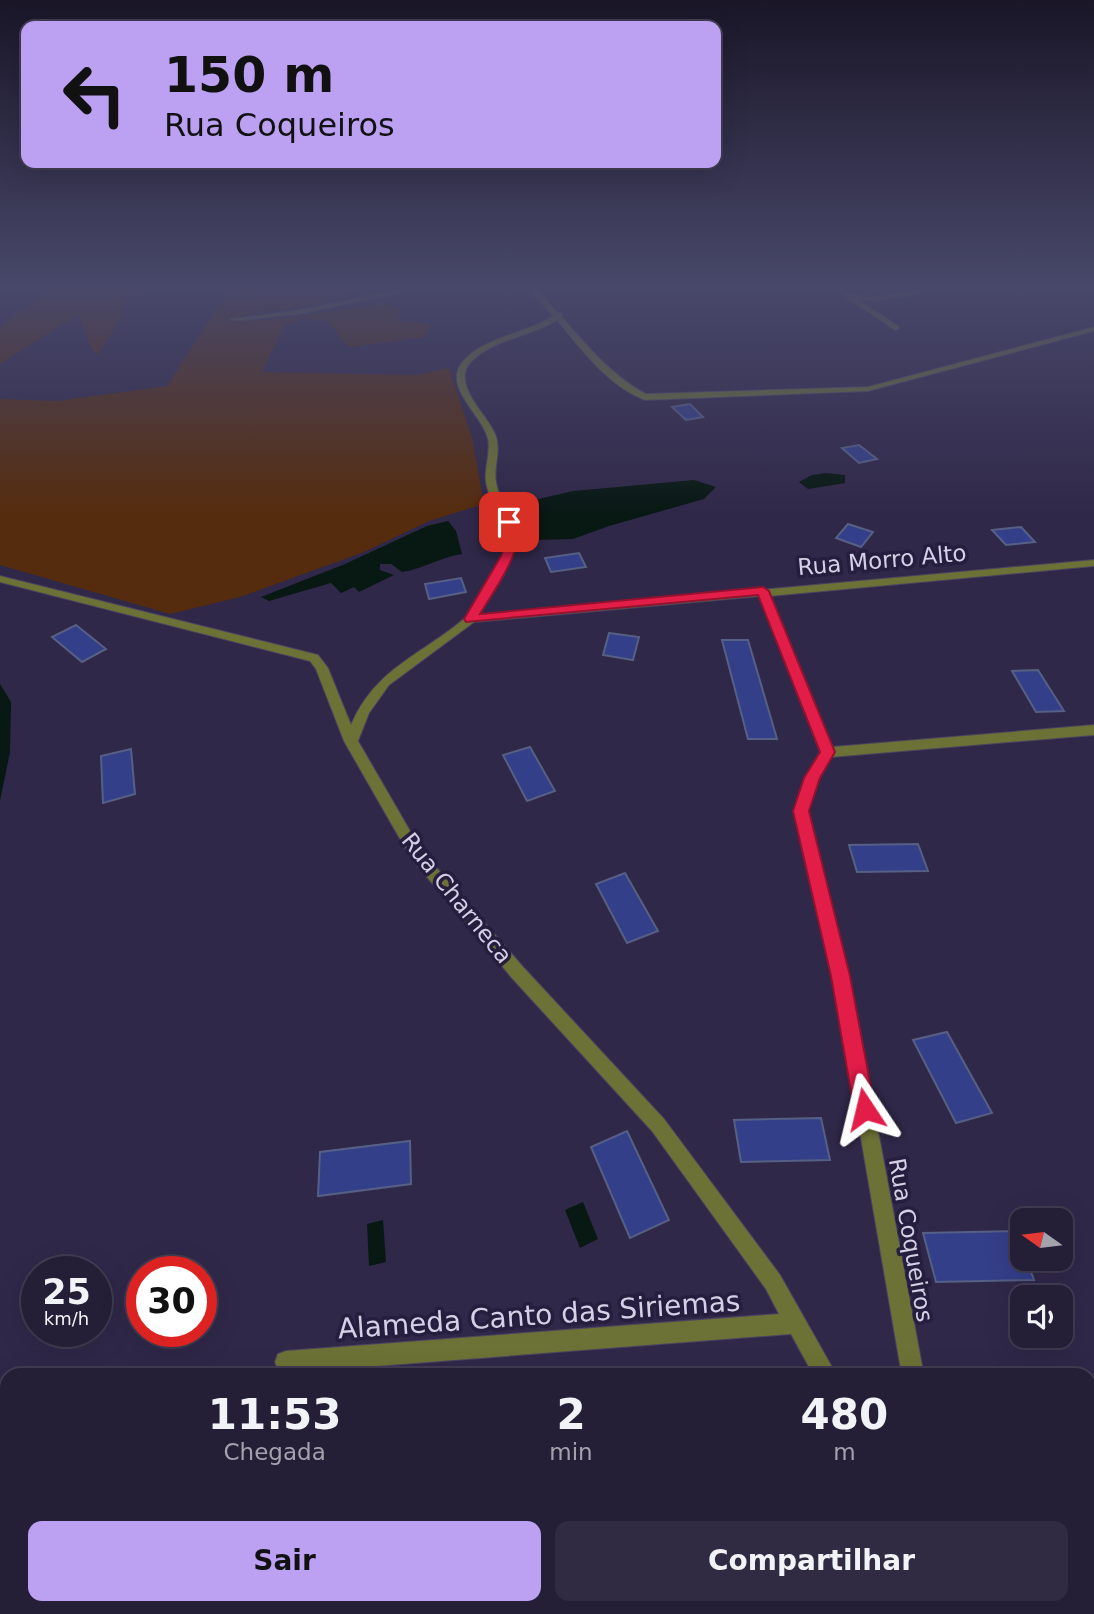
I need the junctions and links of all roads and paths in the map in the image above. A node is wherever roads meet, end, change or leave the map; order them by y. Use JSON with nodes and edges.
{"nodes":[{"id":1,"x":467,"y":362,"type":"edge"},
{"id":2,"x":600,"y":362,"type":"edge"},
{"id":3,"x":968,"y":362,"type":"edge"},
{"id":4,"x":1094,"y":563,"type":"edge"},
{"id":5,"x":0,"y":579,"type":"edge"},
{"id":6,"x":763,"y":591,"type":"junction"},
{"id":7,"x":471,"y":619,"type":"junction"},
{"id":8,"x":1094,"y":730,"type":"edge"},
{"id":9,"x":351,"y":741,"type":"junction"},
{"id":10,"x":827,"y":752,"type":"junction"},
{"id":11,"x":796,"y":1323,"type":"junction"},
{"id":12,"x":286,"y":1362,"type":"dead end"},
{"id":13,"x":821,"y":1368,"type":"edge"},
{"id":14,"x":912,"y":1368,"type":"edge"}],
"edges":[{"from":1,"to":7,"type":"street"},
{"from":2,"to":3,"type":"street"},
{"from":4,"to":6,"type":"street","name":"Rua Morro Alto"},
{"from":5,"to":9,"type":"street","name":"Rua Charneca"},
{"from":6,"to":7,"type":"street","name":"Rua Morro Alto"},
{"from":6,"to":10,"type":"street"},
{"from":7,"to":9,"type":"street"},
{"from":8,"to":10,"type":"street"},
{"from":9,"to":11,"type":"street","name":"Rua Charneca"},
{"from":10,"to":14,"type":"street","name":"Rua Coqueiros"},
{"from":11,"to":12,"type":"street","name":"Alameda Canto das Siriemas"},
{"from":11,"to":13,"type":"street","name":"Rua Charneca"}]}
